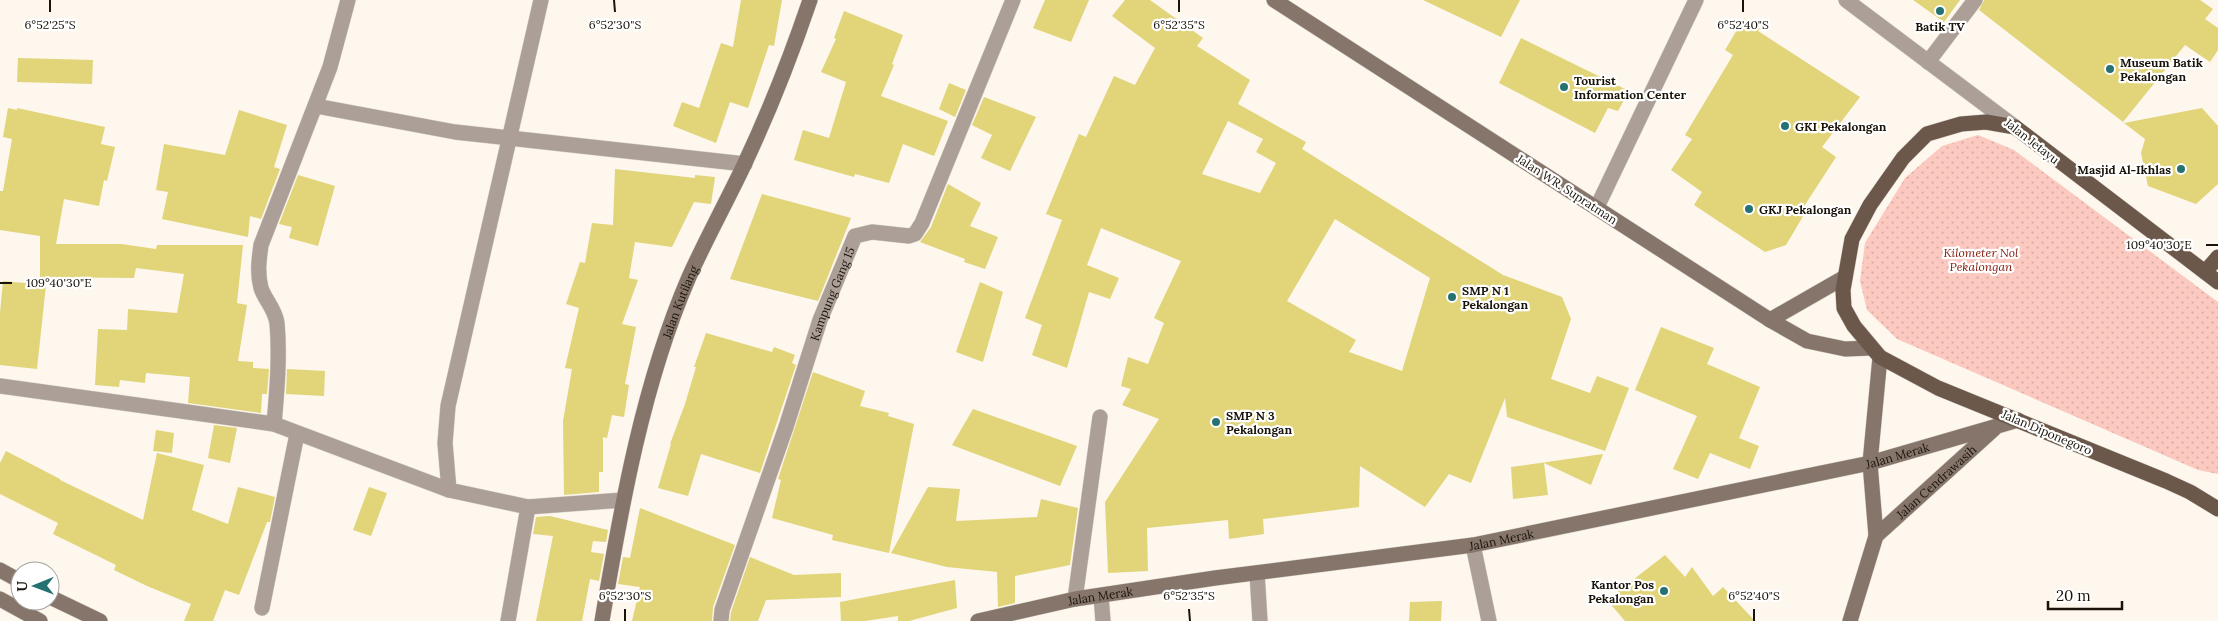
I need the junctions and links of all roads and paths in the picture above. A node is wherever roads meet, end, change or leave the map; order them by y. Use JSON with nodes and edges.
{"nodes":[{"id":1,"x":348,"y":0,"type":"edge"},
{"id":2,"x":542,"y":0,"type":"edge"},
{"id":3,"x":810,"y":0,"type":"edge"},
{"id":4,"x":1012,"y":0,"type":"edge"},
{"id":5,"x":1274,"y":0,"type":"edge"},
{"id":6,"x":1696,"y":0,"type":"edge"},
{"id":7,"x":1846,"y":0,"type":"edge"},
{"id":8,"x":1974,"y":0,"type":"edge"},
{"id":9,"x":1928,"y":62,"type":"junction"},
{"id":10,"x":316,"y":106,"type":"junction"},
{"id":11,"x":2015,"y":127,"type":"junction"},
{"id":12,"x":509,"y":139,"type":"junction"},
{"id":13,"x":745,"y":164,"type":"junction"},
{"id":14,"x":1597,"y":207,"type":"junction"},
{"id":15,"x":2218,"y":257,"type":"edge"},
{"id":16,"x":2205,"y":272,"type":"junction"},
{"id":17,"x":1844,"y":277,"type":"junction"},
{"id":18,"x":2218,"y":282,"type":"edge"},
{"id":19,"x":1770,"y":320,"type":"junction"},
{"id":20,"x":1875,"y":352,"type":"junction"},
{"id":21,"x":0,"y":386,"type":"edge"},
{"id":22,"x":1100,"y":417,"type":"dead end"},
{"id":23,"x":2018,"y":420,"type":"junction"},
{"id":24,"x":274,"y":424,"type":"junction"},
{"id":25,"x":1997,"y":426,"type":"junction"},
{"id":26,"x":297,"y":434,"type":"junction"},
{"id":27,"x":1870,"y":463,"type":"junction"},
{"id":28,"x":449,"y":490,"type":"junction"},
{"id":29,"x":623,"y":500,"type":"junction"},
{"id":30,"x":528,"y":507,"type":"junction"},
{"id":31,"x":2217,"y":507,"type":"edge"},
{"id":32,"x":1876,"y":536,"type":"junction"},
{"id":33,"x":1473,"y":545,"type":"junction"},
{"id":34,"x":1257,"y":573,"type":"junction"},
{"id":35,"x":1101,"y":596,"type":"junction"},
{"id":36,"x":0,"y":599,"type":"edge"},
{"id":37,"x":1075,"y":599,"type":"junction"},
{"id":38,"x":60,"y":601,"type":"edge"},
{"id":39,"x":262,"y":608,"type":"dead end"},
{"id":40,"x":24,"y":617,"type":"edge"},
{"id":41,"x":40,"y":621,"type":"edge"},
{"id":42,"x":100,"y":621,"type":"edge"},
{"id":43,"x":508,"y":621,"type":"edge"},
{"id":44,"x":602,"y":621,"type":"edge"},
{"id":45,"x":721,"y":621,"type":"edge"},
{"id":46,"x":978,"y":621,"type":"edge"},
{"id":47,"x":1103,"y":621,"type":"edge"},
{"id":48,"x":1260,"y":621,"type":"edge"},
{"id":49,"x":1489,"y":621,"type":"edge"},
{"id":50,"x":1850,"y":621,"type":"edge"}],
"edges":[{"from":1,"to":10,"type":"street"},
{"from":2,"to":12,"type":"street"},
{"from":3,"to":13,"type":"street","name":"Jalan Kutilang"},
{"from":4,"to":45,"type":"street","name":"Kampung Gang 15"},
{"from":5,"to":14,"type":"street","name":"Jalan WR. Supratman"},
{"from":6,"to":14,"type":"street"},
{"from":7,"to":9,"type":"street","name":"Jalan Jetayu"},
{"from":8,"to":9,"type":"street"},
{"from":9,"to":11,"type":"street","name":"Jalan Jetayu"},
{"from":10,"to":12,"type":"street"},
{"from":10,"to":24,"type":"street"},
{"from":11,"to":16,"type":"main road","name":"Jalan Jetayu"},
{"from":11,"to":17,"type":"main road"},
{"from":12,"to":13,"type":"street"},
{"from":12,"to":28,"type":"street"},
{"from":13,"to":29,"type":"street","name":"Jalan Kutilang"},
{"from":14,"to":19,"type":"street","name":"Jalan WR. Supratman"},
{"from":15,"to":16,"type":"main road"},
{"from":16,"to":18,"type":"main road","name":"Jalan Jetayu"},
{"from":17,"to":19,"type":"street"},
{"from":17,"to":20,"type":"main road"},
{"from":19,"to":20,"type":"street","name":"Jalan WR. Supratman"},
{"from":20,"to":23,"type":"main road","name":"Jalan Diponegoro"},
{"from":20,"to":27,"type":"street"},
{"from":21,"to":24,"type":"street"},
{"from":22,"to":37,"type":"street"},
{"from":23,"to":25,"type":"street","name":"Jalan Merak"},
{"from":23,"to":31,"type":"main road","name":"Jalan Diponegoro"},
{"from":24,"to":26,"type":"street"},
{"from":25,"to":27,"type":"street","name":"Jalan Merak"},
{"from":25,"to":32,"type":"street","name":"Jalan Cendrawasih"},
{"from":26,"to":28,"type":"street"},
{"from":26,"to":39,"type":"street"},
{"from":27,"to":32,"type":"street"},
{"from":27,"to":33,"type":"street","name":"Jalan Merak"},
{"from":28,"to":30,"type":"street"},
{"from":29,"to":30,"type":"street"},
{"from":29,"to":44,"type":"street","name":"Jalan Kutilang"},
{"from":30,"to":43,"type":"street"},
{"from":32,"to":50,"type":"street"},
{"from":33,"to":34,"type":"street","name":"Jalan Merak"},
{"from":33,"to":49,"type":"street"},
{"from":34,"to":35,"type":"street","name":"Jalan Merak"},
{"from":34,"to":48,"type":"street"},
{"from":35,"to":37,"type":"street","name":"Jalan Merak"},
{"from":35,"to":47,"type":"street"},
{"from":36,"to":40,"type":"street"},
{"from":37,"to":46,"type":"street","name":"Jalan Merak"},
{"from":38,"to":42,"type":"street"},
{"from":40,"to":41,"type":"street"}]}
